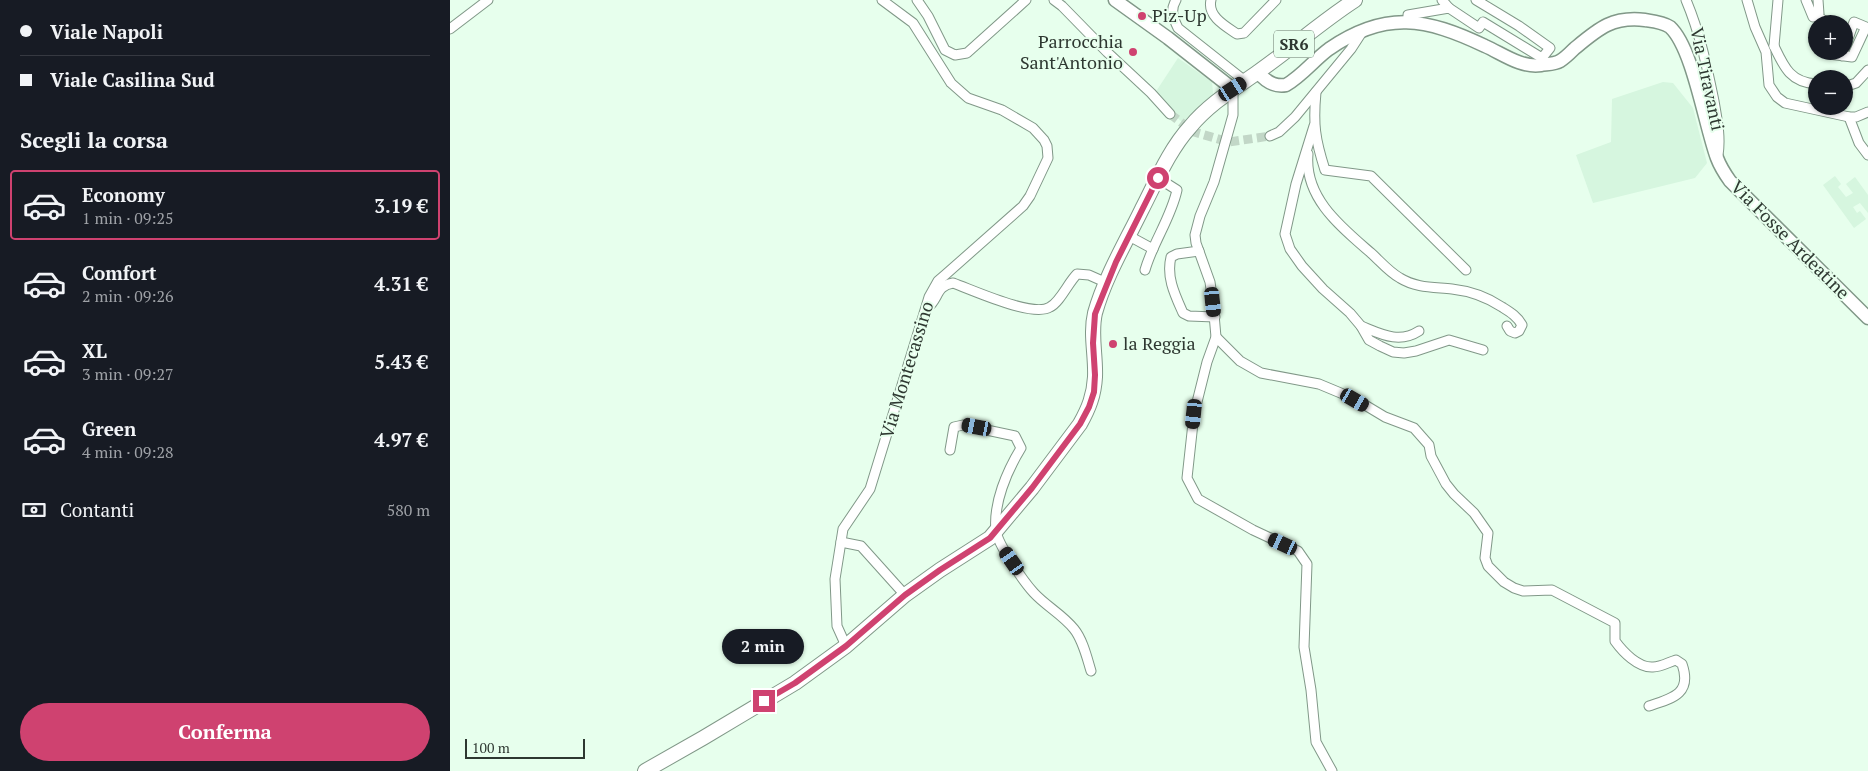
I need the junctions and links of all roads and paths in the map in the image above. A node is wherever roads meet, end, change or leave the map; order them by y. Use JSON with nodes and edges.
{"nodes":[{"id":1,"x":488,"y":0,"type":"edge"},
{"id":2,"x":882,"y":0,"type":"edge"},
{"id":3,"x":917,"y":0,"type":"edge"},
{"id":4,"x":1054,"y":0,"type":"edge"},
{"id":5,"x":1114,"y":0,"type":"edge"},
{"id":6,"x":1176,"y":0,"type":"edge"},
{"id":7,"x":1212,"y":0,"type":"edge"},
{"id":8,"x":1276,"y":0,"type":"edge"},
{"id":9,"x":1355,"y":0,"type":"edge"},
{"id":10,"x":1442,"y":0,"type":"edge"},
{"id":11,"x":1476,"y":0,"type":"edge"},
{"id":12,"x":1686,"y":0,"type":"edge"},
{"id":13,"x":1747,"y":0,"type":"edge"},
{"id":14,"x":1778,"y":0,"type":"edge"},
{"id":15,"x":1806,"y":0,"type":"edge"},
{"id":16,"x":1818,"y":0,"type":"edge"},
{"id":17,"x":1027,"y":1,"type":"edge"},
{"id":18,"x":1449,"y":8,"type":"junction"},
{"id":19,"x":1812,"y":15,"type":"edge"},
{"id":20,"x":1818,"y":15,"type":"edge"},
{"id":21,"x":1408,"y":21,"type":"junction"},
{"id":22,"x":450,"y":29,"type":"edge"},
{"id":23,"x":1362,"y":32,"type":"junction"},
{"id":24,"x":1770,"y":49,"type":"junction"},
{"id":25,"x":1868,"y":70,"type":"edge"},
{"id":26,"x":1258,"y":72,"type":"junction"},
{"id":27,"x":1245,"y":81,"type":"junction"},
{"id":28,"x":1808,"y":82,"type":"edge"},
{"id":29,"x":1853,"y":84,"type":"edge"},
{"id":30,"x":1233,"y":89,"type":"junction"},
{"id":31,"x":1316,"y":92,"type":"junction"},
{"id":32,"x":1868,"y":112,"type":"edge"},
{"id":33,"x":1170,"y":114,"type":"tunnel mouth"},
{"id":34,"x":1849,"y":117,"type":"junction"},
{"id":35,"x":1314,"y":126,"type":"junction"},
{"id":36,"x":1270,"y":136,"type":"tunnel mouth"},
{"id":37,"x":1310,"y":141,"type":"junction"},
{"id":38,"x":1868,"y":155,"type":"edge"},
{"id":39,"x":1717,"y":160,"type":"junction"},
{"id":40,"x":1158,"y":178,"type":"junction"},
{"id":41,"x":1129,"y":236,"type":"junction"},
{"id":42,"x":1153,"y":248,"type":"junction"},
{"id":43,"x":1198,"y":251,"type":"junction"},
{"id":44,"x":1146,"y":270,"type":"dead end"},
{"id":45,"x":1466,"y":270,"type":"dead end"},
{"id":46,"x":1107,"y":283,"type":"junction"},
{"id":47,"x":924,"y":309,"type":"junction"},
{"id":48,"x":1215,"y":318,"type":"junction"},
{"id":49,"x":1868,"y":318,"type":"edge"},
{"id":50,"x":1361,"y":326,"type":"junction"},
{"id":51,"x":1507,"y":326,"type":"dead end"},
{"id":52,"x":1419,"y":331,"type":"dead end"},
{"id":53,"x":1216,"y":337,"type":"junction"},
{"id":54,"x":1484,"y":350,"type":"dead end"},
{"id":55,"x":950,"y":450,"type":"dead end"},
{"id":56,"x":996,"y":532,"type":"junction"},
{"id":57,"x":841,"y":542,"type":"junction"},
{"id":58,"x":905,"y":595,"type":"junction"},
{"id":59,"x":846,"y":646,"type":"junction"},
{"id":60,"x":1091,"y":671,"type":"dead end"},
{"id":61,"x":1649,"y":706,"type":"dead end"},
{"id":62,"x":645,"y":771,"type":"edge"},
{"id":63,"x":1332,"y":771,"type":"edge"}],
"edges":[{"from":1,"to":22,"type":"street"},
{"from":2,"to":47,"type":"street","name":"Via Montecassino"},
{"from":3,"to":17,"type":"street"},
{"from":4,"to":33,"type":"street"},
{"from":5,"to":30,"type":"main road"},
{"from":6,"to":27,"type":"street"},
{"from":7,"to":8,"type":"street"},
{"from":9,"to":26,"type":"main road","number":"SR6"},
{"from":10,"to":18,"type":"street"},
{"from":11,"to":18,"type":"street"},
{"from":12,"to":39,"type":"street","name":"Via Tiravanti"},
{"from":13,"to":24,"type":"street"},
{"from":14,"to":24,"type":"street"},
{"from":15,"to":19,"type":"street"},
{"from":16,"to":20,"type":"street"},
{"from":18,"to":21,"type":"street"},
{"from":21,"to":23,"type":"main road","name":"Via Fosse Ardeatine"},
{"from":21,"to":39,"type":"main road","name":"Via Fosse Ardeatine"},
{"from":23,"to":26,"type":"main road","name":"Via Fosse Ardeatine"},
{"from":23,"to":31,"type":"street"},
{"from":24,"to":28,"type":"street"},
{"from":24,"to":34,"type":"street"},
{"from":25,"to":29,"type":"street"},
{"from":26,"to":27,"type":"main road","number":"SR6"},
{"from":27,"to":30,"type":"main road","number":"SR6"},
{"from":30,"to":40,"type":"main road"},
{"from":30,"to":43,"type":"street"},
{"from":31,"to":35,"type":"street"},
{"from":31,"to":36,"type":"street"},
{"from":32,"to":34,"type":"street"},
{"from":34,"to":38,"type":"street"},
{"from":35,"to":37,"type":"street"},
{"from":35,"to":45,"type":"street"},
{"from":37,"to":50,"type":"street"},
{"from":37,"to":51,"type":"street"},
{"from":39,"to":49,"type":"main road","name":"Via Fosse Ardeatine"},
{"from":40,"to":41,"type":"main road"},
{"from":40,"to":42,"type":"street"},
{"from":41,"to":42,"type":"street"},
{"from":41,"to":46,"type":"main road"},
{"from":42,"to":44,"type":"street"},
{"from":43,"to":48,"type":"street"},
{"from":43,"to":48,"type":"street"},
{"from":46,"to":47,"type":"street"},
{"from":46,"to":56,"type":"main road"},
{"from":47,"to":57,"type":"street","name":"Via Montecassino"},
{"from":48,"to":53,"type":"street"},
{"from":50,"to":52,"type":"street"},
{"from":50,"to":54,"type":"street"},
{"from":53,"to":61,"type":"street"},
{"from":53,"to":63,"type":"street"},
{"from":55,"to":56,"type":"street"},
{"from":56,"to":58,"type":"main road"},
{"from":56,"to":60,"type":"street"},
{"from":57,"to":58,"type":"street"},
{"from":57,"to":59,"type":"street","name":"Via Montecassino"},
{"from":58,"to":59,"type":"main road"},
{"from":59,"to":62,"type":"main road"}]}
